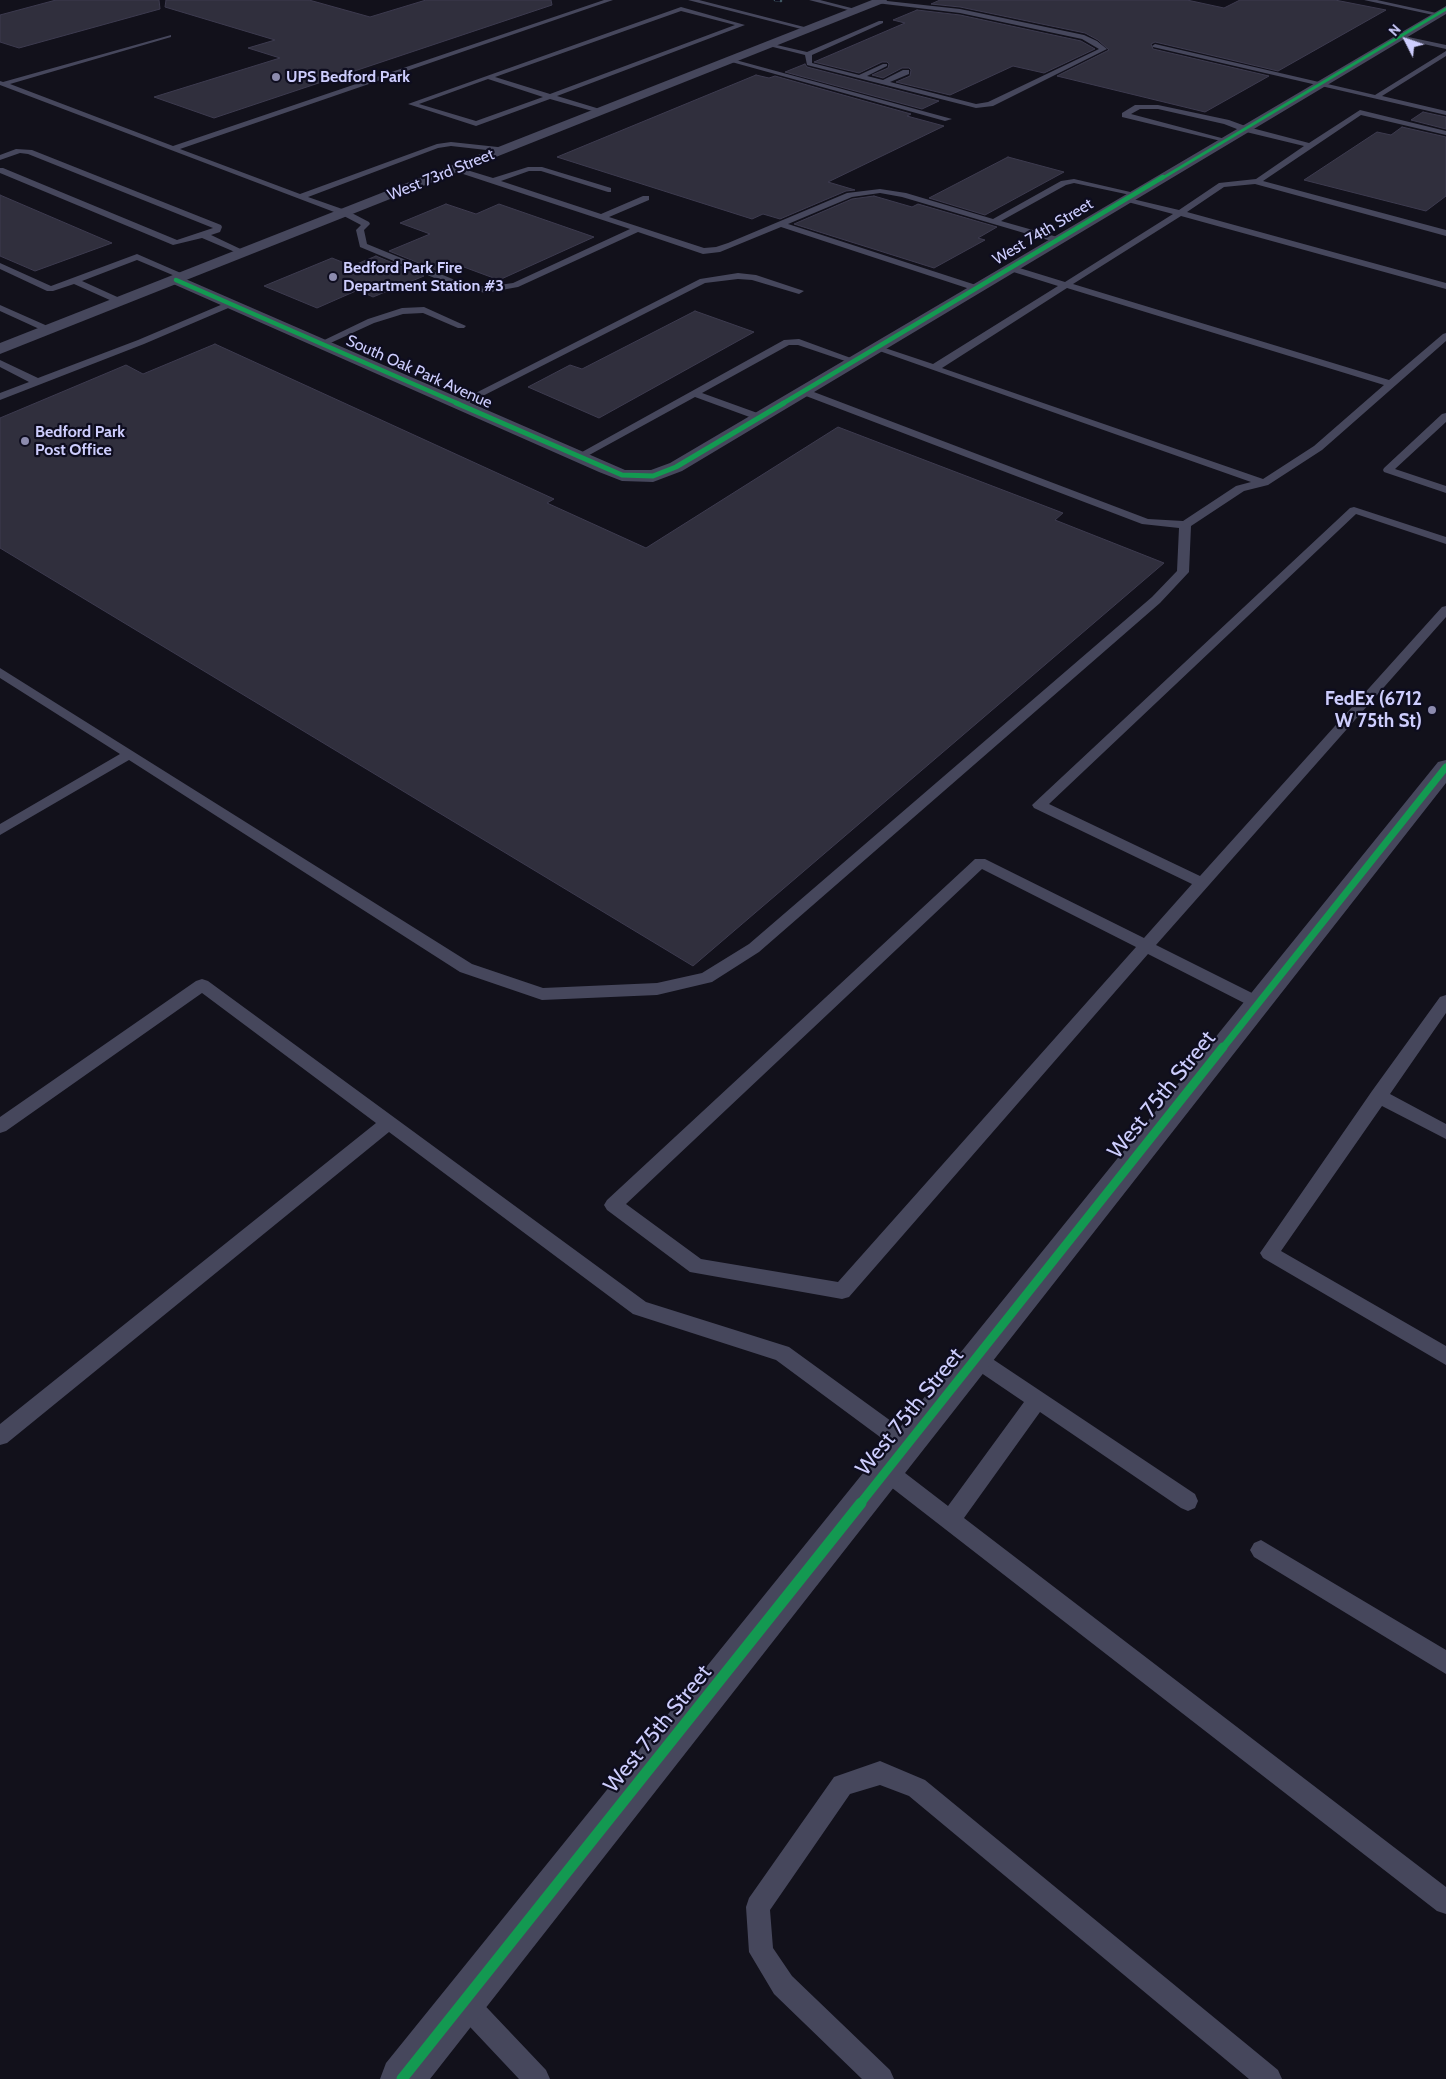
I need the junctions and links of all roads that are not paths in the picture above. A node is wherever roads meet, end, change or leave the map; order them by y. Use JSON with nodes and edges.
{"nodes":[{"id":1,"x":610,"y":0,"type":"edge"},
{"id":2,"x":691,"y":0,"type":"edge"},
{"id":3,"x":812,"y":0,"type":"edge"},
{"id":4,"x":1367,"y":0,"type":"edge"},
{"id":5,"x":880,"y":1,"type":"edge"},
{"id":6,"x":1442,"y":9,"type":"edge"},
{"id":7,"x":856,"y":10,"type":"junction"},
{"id":8,"x":881,"y":22,"type":"dead end"},
{"id":9,"x":809,"y":29,"type":"junction"},
{"id":10,"x":169,"y":36,"type":"dead end"},
{"id":11,"x":1399,"y":37,"type":"junction"},
{"id":12,"x":768,"y":45,"type":"junction"},
{"id":13,"x":1155,"y":46,"type":"dead end"},
{"id":14,"x":1446,"y":47,"type":"edge"},
{"id":15,"x":1446,"y":53,"type":"edge"},
{"id":16,"x":808,"y":54,"type":"junction"},
{"id":17,"x":730,"y":60,"type":"junction"},
{"id":18,"x":885,"y":65,"type":"dead end"},
{"id":19,"x":906,"y":72,"type":"dead end"},
{"id":20,"x":488,"y":77,"type":"junction"},
{"id":21,"x":860,"y":77,"type":"junction"},
{"id":22,"x":883,"y":83,"type":"junction"},
{"id":23,"x":1,"y":84,"type":"edge"},
{"id":24,"x":1320,"y":84,"type":"junction"},
{"id":25,"x":551,"y":97,"type":"junction"},
{"id":26,"x":1376,"y":97,"type":"junction"},
{"id":27,"x":600,"y":112,"type":"junction"},
{"id":28,"x":1446,"y":112,"type":"edge"},
{"id":29,"x":948,"y":119,"type":"dead end"},
{"id":30,"x":1245,"y":129,"type":"junction"},
{"id":31,"x":1446,"y":133,"type":"edge"},
{"id":32,"x":1225,"y":140,"type":"junction"},
{"id":33,"x":1312,"y":146,"type":"junction"},
{"id":34,"x":173,"y":149,"type":"junction"},
{"id":35,"x":504,"y":150,"type":"junction"},
{"id":36,"x":0,"y":158,"type":"edge"},
{"id":37,"x":457,"y":169,"type":"junction"},
{"id":38,"x":0,"y":170,"type":"edge"},
{"id":39,"x":493,"y":181,"type":"junction"},
{"id":40,"x":1259,"y":181,"type":"junction"},
{"id":41,"x":608,"y":190,"type":"dead end"},
{"id":42,"x":1131,"y":196,"type":"junction"},
{"id":43,"x":300,"y":197,"type":"junction"},
{"id":44,"x":646,"y":198,"type":"dead end"},
{"id":45,"x":345,"y":213,"type":"junction"},
{"id":46,"x":1180,"y":213,"type":"junction"},
{"id":47,"x":602,"y":217,"type":"junction"},
{"id":48,"x":995,"y":221,"type":"junction"},
{"id":49,"x":780,"y":224,"type":"junction"},
{"id":50,"x":638,"y":229,"type":"junction"},
{"id":51,"x":1446,"y":233,"type":"edge"},
{"id":52,"x":203,"y":235,"type":"junction"},
{"id":53,"x":1058,"y":240,"type":"junction"},
{"id":54,"x":245,"y":253,"type":"junction"},
{"id":55,"x":0,"y":266,"type":"edge"},
{"id":56,"x":1010,"y":268,"type":"junction"},
{"id":57,"x":180,"y":278,"type":"junction"},
{"id":58,"x":74,"y":281,"type":"junction"},
{"id":59,"x":1066,"y":284,"type":"junction"},
{"id":60,"x":1446,"y":286,"type":"edge"},
{"id":61,"x":976,"y":288,"type":"junction"},
{"id":62,"x":799,"y":291,"type":"dead end"},
{"id":63,"x":121,"y":302,"type":"junction"},
{"id":64,"x":230,"y":304,"type":"junction"},
{"id":65,"x":0,"y":308,"type":"edge"},
{"id":66,"x":462,"y":326,"type":"dead end"},
{"id":67,"x":49,"y":330,"type":"junction"},
{"id":68,"x":1446,"y":336,"type":"edge"},
{"id":69,"x":321,"y":344,"type":"junction"},
{"id":70,"x":876,"y":348,"type":"junction"},
{"id":71,"x":0,"y":349,"type":"edge"},
{"id":72,"x":854,"y":361,"type":"junction"},
{"id":73,"x":0,"y":362,"type":"edge"},
{"id":74,"x":934,"y":368,"type":"junction"},
{"id":75,"x":37,"y":382,"type":"junction"},
{"id":76,"x":1391,"y":384,"type":"junction"},
{"id":77,"x":802,"y":392,"type":"junction"},
{"id":78,"x":694,"y":393,"type":"junction"},
{"id":79,"x":0,"y":397,"type":"edge"},
{"id":80,"x":459,"y":404,"type":"junction"},
{"id":81,"x":1446,"y":416,"type":"edge"},
{"id":82,"x":759,"y":417,"type":"junction"},
{"id":83,"x":578,"y":457,"type":"junction"},
{"id":84,"x":653,"y":476,"type":"joint"},
{"id":85,"x":1264,"y":483,"type":"junction"},
{"id":86,"x":1446,"y":490,"type":"edge"},
{"id":87,"x":1185,"y":525,"type":"junction"},
{"id":88,"x":1446,"y":541,"type":"edge"},
{"id":89,"x":1446,"y":610,"type":"edge"},
{"id":90,"x":0,"y":672,"type":"edge"},
{"id":91,"x":130,"y":754,"type":"junction"},
{"id":92,"x":1446,"y":767,"type":"edge"},
{"id":93,"x":0,"y":830,"type":"edge"},
{"id":94,"x":1202,"y":883,"type":"junction"},
{"id":95,"x":1146,"y":946,"type":"junction"},
{"id":96,"x":1258,"y":1003,"type":"junction"},
{"id":97,"x":1444,"y":1009,"type":"edge"},
{"id":98,"x":1378,"y":1096,"type":"junction"},
{"id":99,"x":388,"y":1123,"type":"junction"},
{"id":100,"x":0,"y":1126,"type":"edge"},
{"id":101,"x":1446,"y":1132,"type":"edge"},
{"id":102,"x":1446,"y":1356,"type":"edge"},
{"id":103,"x":975,"y":1358,"type":"junction"},
{"id":104,"x":1037,"y":1400,"type":"junction"},
{"id":105,"x":0,"y":1436,"type":"edge"},
{"id":106,"x":906,"y":1444,"type":"junction"},
{"id":107,"x":885,"y":1470,"type":"junction"},
{"id":108,"x":1188,"y":1501,"type":"dead end"},
{"id":109,"x":950,"y":1521,"type":"junction"},
{"id":110,"x":1261,"y":1550,"type":"dead end"},
{"id":111,"x":1446,"y":1662,"type":"edge"},
{"id":112,"x":1446,"y":1902,"type":"edge"},
{"id":113,"x":464,"y":2002,"type":"junction"},
{"id":114,"x":402,"y":2079,"type":"edge"},
{"id":115,"x":537,"y":2079,"type":"edge"},
{"id":116,"x":881,"y":2079,"type":"edge"},
{"id":117,"x":1269,"y":2079,"type":"edge"}],
"edges":[{"from":1,"to":34,"type":"lane"},
{"from":2,"to":9,"type":"lane"},
{"from":3,"to":7,"type":"lane"},
{"from":4,"to":6,"type":"lane"},
{"from":5,"to":7,"type":"street","name":"West 73rd Street"},
{"from":5,"to":22,"type":"lane"},
{"from":6,"to":11,"type":"street","name":"West 74th Street"},
{"from":7,"to":9,"type":"street","name":"West 73rd Street"},
{"from":8,"to":16,"type":"lane"},
{"from":9,"to":12,"type":"street","name":"West 73rd Street"},
{"from":10,"to":23,"type":"lane"},
{"from":11,"to":14,"type":"lane"},
{"from":11,"to":24,"type":"street","name":"West 74th Street"},
{"from":12,"to":16,"type":"lane"},
{"from":12,"to":17,"type":"street","name":"West 73rd Street"},
{"from":13,"to":24,"type":"lane"},
{"from":15,"to":26,"type":"lane"},
{"from":16,"to":21,"type":"lane"},
{"from":17,"to":27,"type":"street","name":"West 73rd Street"},
{"from":17,"to":29,"type":"lane"},
{"from":18,"to":21,"type":"lane"},
{"from":19,"to":22,"type":"lane"},
{"from":20,"to":25,"type":"lane"},
{"from":20,"to":25,"type":"lane"},
{"from":20,"to":25,"type":"lane"},
{"from":21,"to":22,"type":"lane"},
{"from":23,"to":34,"type":"lane"},
{"from":24,"to":26,"type":"lane"},
{"from":24,"to":30,"type":"street","name":"West 74th Street"},
{"from":25,"to":27,"type":"lane"},
{"from":26,"to":28,"type":"lane"},
{"from":27,"to":35,"type":"street","name":"West 73rd Street"},
{"from":30,"to":32,"type":"street","name":"West 74th Street"},
{"from":30,"to":32,"type":"lane"},
{"from":30,"to":33,"type":"lane"},
{"from":31,"to":33,"type":"lane"},
{"from":32,"to":42,"type":"street","name":"West 74th Street"},
{"from":33,"to":40,"type":"lane"},
{"from":34,"to":43,"type":"lane"},
{"from":35,"to":37,"type":"street","name":"West 73rd Street"},
{"from":35,"to":43,"type":"lane"},
{"from":36,"to":52,"type":"lane"},
{"from":37,"to":39,"type":"lane"},
{"from":37,"to":45,"type":"street","name":"West 73rd Street"},
{"from":38,"to":52,"type":"lane"},
{"from":39,"to":41,"type":"lane"},
{"from":39,"to":47,"type":"lane"},
{"from":40,"to":46,"type":"lane"},
{"from":40,"to":51,"type":"lane"},
{"from":42,"to":46,"type":"lane"},
{"from":42,"to":48,"type":"lane"},
{"from":42,"to":53,"type":"street","name":"West 74th Street"},
{"from":43,"to":45,"type":"lane"},
{"from":44,"to":47,"type":"lane"},
{"from":45,"to":50,"type":"lane"},
{"from":45,"to":54,"type":"street","name":"West 73rd Street"},
{"from":46,"to":59,"type":"lane"},
{"from":46,"to":60,"type":"lane"},
{"from":47,"to":50,"type":"lane"},
{"from":48,"to":49,"type":"lane"},
{"from":48,"to":53,"type":"lane"},
{"from":49,"to":50,"type":"lane"},
{"from":49,"to":61,"type":"lane"},
{"from":52,"to":54,"type":"lane"},
{"from":53,"to":56,"type":"street","name":"West 74th Street"},
{"from":54,"to":57,"type":"street","name":"West 73rd Street"},
{"from":55,"to":58,"type":"lane"},
{"from":56,"to":59,"type":"lane"},
{"from":56,"to":61,"type":"street","name":"West 74th Street"},
{"from":57,"to":58,"type":"lane"},
{"from":57,"to":63,"type":"street","name":"West 73rd Street"},
{"from":57,"to":64,"type":"street","name":"South Oak Park Avenue"},
{"from":58,"to":63,"type":"lane"},
{"from":59,"to":74,"type":"lane"},
{"from":59,"to":76,"type":"lane"},
{"from":61,"to":70,"type":"street","name":"West 74th Street"},
{"from":62,"to":80,"type":"lane"},
{"from":63,"to":67,"type":"street","name":"West 73rd Street"},
{"from":64,"to":69,"type":"street","name":"South Oak Park Avenue"},
{"from":64,"to":75,"type":"lane"},
{"from":65,"to":67,"type":"lane"},
{"from":66,"to":69,"type":"lane"},
{"from":67,"to":71,"type":"street","name":"West 73rd Street"},
{"from":68,"to":76,"type":"lane"},
{"from":69,"to":80,"type":"street","name":"South Oak Park Avenue"},
{"from":70,"to":72,"type":"street","name":"West 74th Street"},
{"from":70,"to":74,"type":"lane"},
{"from":72,"to":77,"type":"street","name":"West 74th Street"},
{"from":72,"to":78,"type":"lane"},
{"from":73,"to":75,"type":"lane"},
{"from":74,"to":85,"type":"lane"},
{"from":75,"to":79,"type":"lane"},
{"from":76,"to":85,"type":"lane"},
{"from":77,"to":82,"type":"street","name":"West 74th Street"},
{"from":77,"to":87,"type":"lane"},
{"from":78,"to":82,"type":"lane"},
{"from":78,"to":83,"type":"lane"},
{"from":80,"to":83,"type":"street","name":"South Oak Park Avenue"},
{"from":81,"to":86,"type":"lane"},
{"from":82,"to":84,"type":"street","name":"West 74th Street"},
{"from":83,"to":84,"type":"street","name":"South Oak Park Avenue"},
{"from":85,"to":87,"type":"lane"},
{"from":87,"to":91,"type":"lane"},
{"from":88,"to":94,"type":"lane"},
{"from":89,"to":94,"type":"lane"},
{"from":90,"to":91,"type":"lane"},
{"from":91,"to":93,"type":"lane"},
{"from":92,"to":96,"type":"street","name":"West 75th Street"},
{"from":94,"to":95,"type":"lane"},
{"from":95,"to":95,"type":"lane"},
{"from":95,"to":96,"type":"lane"},
{"from":96,"to":103,"type":"street","name":"West 75th Street"},
{"from":97,"to":98,"type":"lane"},
{"from":98,"to":101,"type":"lane"},
{"from":98,"to":102,"type":"lane"},
{"from":99,"to":100,"type":"lane"},
{"from":99,"to":105,"type":"lane"},
{"from":99,"to":106,"type":"lane"},
{"from":103,"to":104,"type":"lane"},
{"from":103,"to":106,"type":"street","name":"West 75th Street"},
{"from":104,"to":108,"type":"lane"},
{"from":104,"to":109,"type":"lane"},
{"from":106,"to":107,"type":"street","name":"West 75th Street"},
{"from":107,"to":109,"type":"lane"},
{"from":107,"to":113,"type":"street","name":"West 75th Street"},
{"from":109,"to":112,"type":"lane"},
{"from":110,"to":111,"type":"lane"},
{"from":113,"to":114,"type":"street","name":"West 75th Street"},
{"from":113,"to":115,"type":"lane"},
{"from":116,"to":117,"type":"lane"}]}
